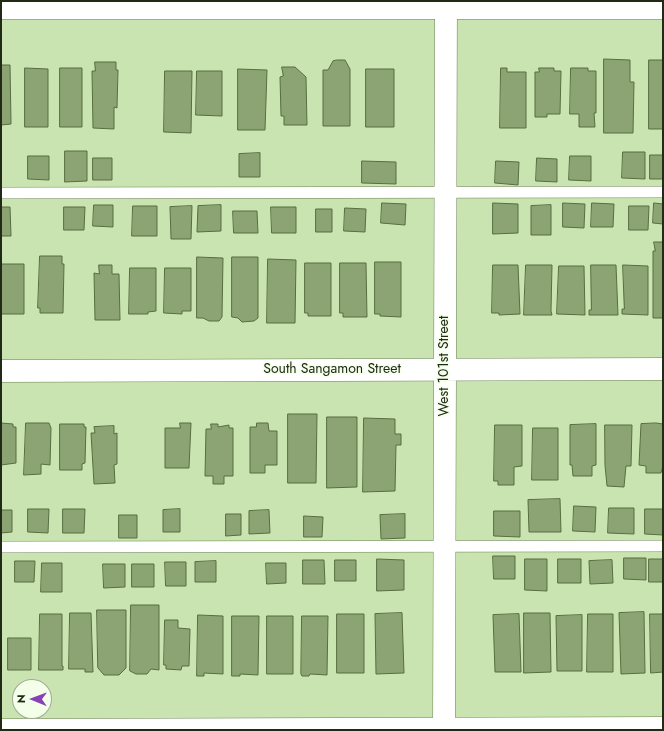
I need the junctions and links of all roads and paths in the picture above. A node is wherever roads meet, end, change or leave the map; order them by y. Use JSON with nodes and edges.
{"nodes":[{"id":1,"x":446,"y":5,"type":"edge"},
{"id":2,"x":1,"y":8,"type":"edge"},
{"id":3,"x":663,"y":8,"type":"edge"},
{"id":4,"x":445,"y":192,"type":"junction"},
{"id":5,"x":663,"y":192,"type":"edge"},
{"id":6,"x":1,"y":193,"type":"edge"},
{"id":7,"x":663,"y":369,"type":"edge"},
{"id":8,"x":445,"y":370,"type":"junction"},
{"id":9,"x":1,"y":371,"type":"edge"},
{"id":10,"x":444,"y":546,"type":"junction"},
{"id":11,"x":663,"y":546,"type":"edge"},
{"id":12,"x":1,"y":547,"type":"edge"},
{"id":13,"x":663,"y":728,"type":"edge"},
{"id":14,"x":1,"y":730,"type":"edge"},
{"id":15,"x":444,"y":730,"type":"edge"}],
"edges":[{"from":1,"to":2,"type":"street"},
{"from":1,"to":3,"type":"street"},
{"from":1,"to":4,"type":"street","name":"West 101st Street"},
{"from":4,"to":5,"type":"lane"},
{"from":4,"to":6,"type":"lane"},
{"from":4,"to":8,"type":"street","name":"West 101st Street"},
{"from":7,"to":8,"type":"street","name":"South Sangamon Street"},
{"from":8,"to":9,"type":"street","name":"South Sangamon Street"},
{"from":8,"to":10,"type":"street","name":"West 101st Street"},
{"from":10,"to":11,"type":"lane"},
{"from":10,"to":12,"type":"lane"},
{"from":10,"to":15,"type":"street","name":"West 101st Street"},
{"from":13,"to":15,"type":"street"},
{"from":14,"to":15,"type":"street"}]}
